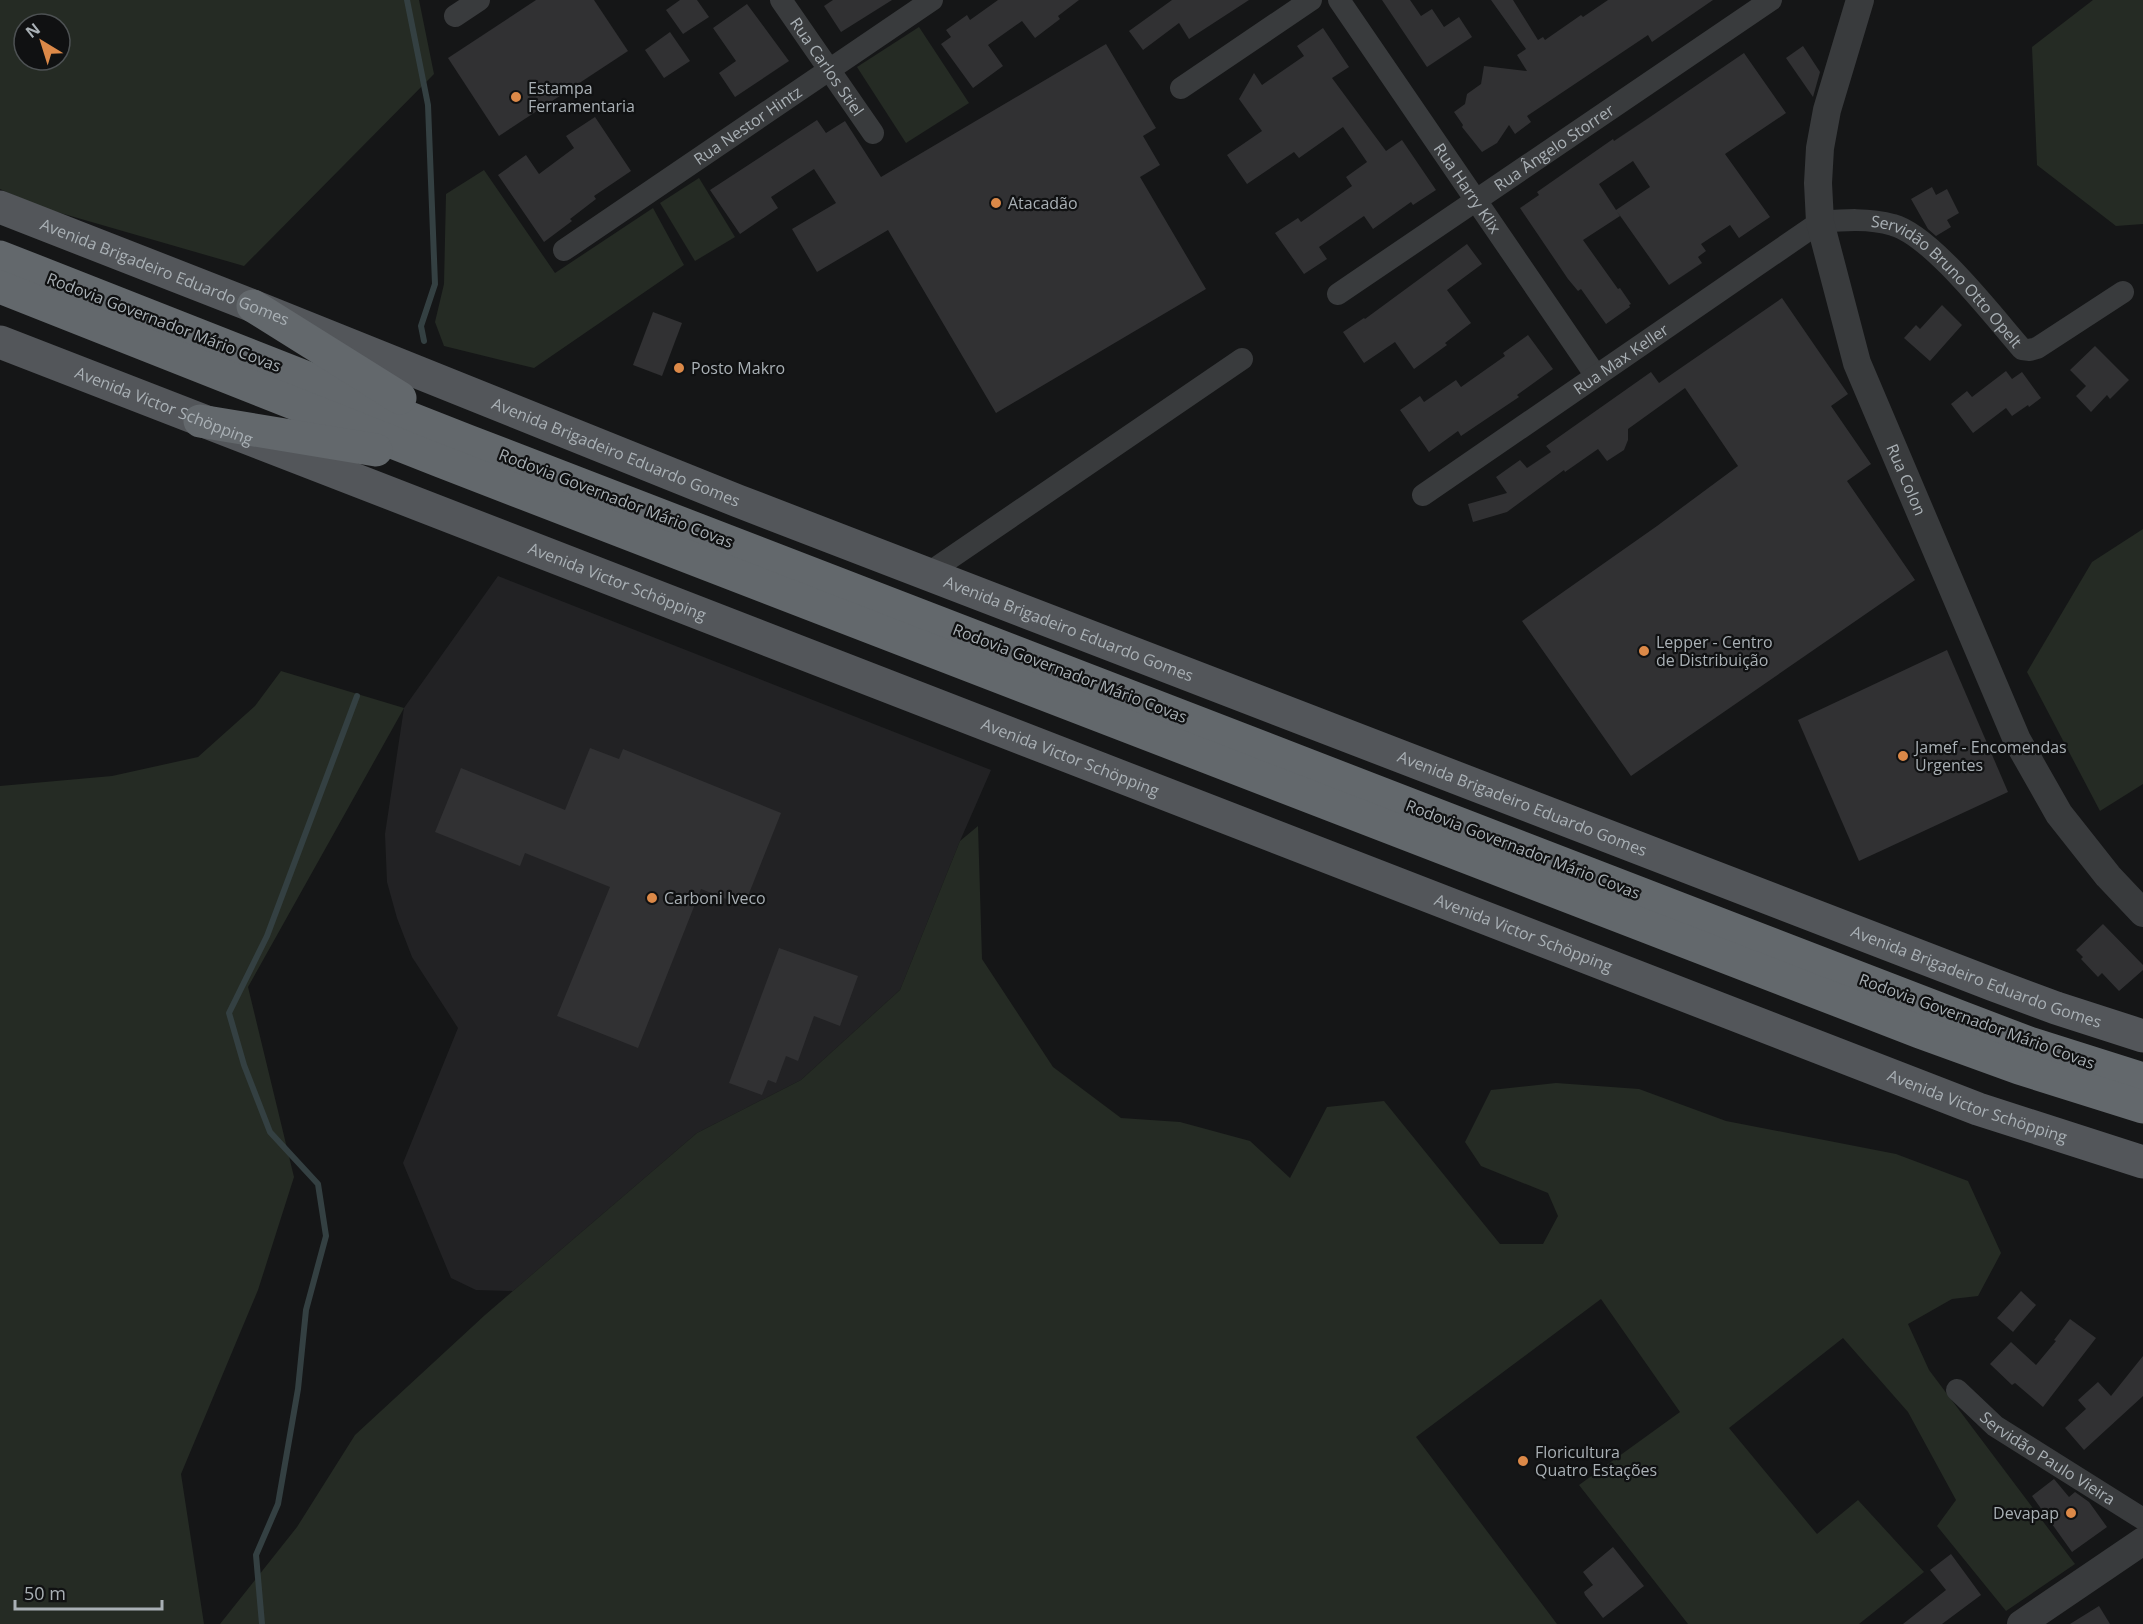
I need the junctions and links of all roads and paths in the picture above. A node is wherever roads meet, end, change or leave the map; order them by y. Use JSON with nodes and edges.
{"nodes":[{"id":1,"x":479,"y":0,"type":"edge"},
{"id":2,"x":781,"y":0,"type":"edge"},
{"id":3,"x":932,"y":0,"type":"edge"},
{"id":4,"x":1311,"y":0,"type":"edge"},
{"id":5,"x":1339,"y":0,"type":"edge"},
{"id":6,"x":1771,"y":0,"type":"edge"},
{"id":7,"x":1860,"y":0,"type":"edge"},
{"id":8,"x":455,"y":16,"type":"dead end"},
{"id":9,"x":829,"y":70,"type":"junction"},
{"id":10,"x":1181,"y":88,"type":"dead end"},
{"id":11,"x":873,"y":133,"type":"dead end"},
{"id":12,"x":1476,"y":200,"type":"junction"},
{"id":13,"x":0,"y":207,"type":"edge"},
{"id":14,"x":1820,"y":222,"type":"junction"},
{"id":15,"x":564,"y":250,"type":"dead end"},
{"id":16,"x":0,"y":257,"type":"edge"},
{"id":17,"x":0,"y":287,"type":"edge"},
{"id":18,"x":2123,"y":292,"type":"dead end"},
{"id":19,"x":1338,"y":294,"type":"dead end"},
{"id":20,"x":254,"y":306,"type":"junction"},
{"id":21,"x":0,"y":342,"type":"edge"},
{"id":22,"x":1242,"y":359,"type":"dead end"},
{"id":23,"x":1596,"y":376,"type":"junction"},
{"id":24,"x":200,"y":421,"type":"junction"},
{"id":25,"x":468,"y":441,"type":"junction"},
{"id":26,"x":440,"y":461,"type":"junction"},
{"id":27,"x":1423,"y":495,"type":"dead end"},
{"id":28,"x":927,"y":574,"type":"junction"},
{"id":29,"x":2143,"y":913,"type":"edge"},
{"id":30,"x":2143,"y":1036,"type":"edge"},
{"id":31,"x":2143,"y":1079,"type":"edge"},
{"id":32,"x":2143,"y":1107,"type":"edge"},
{"id":33,"x":2143,"y":1162,"type":"edge"},
{"id":34,"x":1957,"y":1390,"type":"dead end"},
{"id":35,"x":2143,"y":1519,"type":"edge"},
{"id":36,"x":2143,"y":1541,"type":"edge"},
{"id":37,"x":2021,"y":1624,"type":"edge"}],
"edges":[{"from":1,"to":8,"type":"street"},
{"from":2,"to":9,"type":"street","name":"Rua Carlos Stiel"},
{"from":3,"to":9,"type":"street","name":"Rua Nestor Hintz"},
{"from":4,"to":10,"type":"street"},
{"from":5,"to":12,"type":"street","name":"Rua Harry Klix"},
{"from":6,"to":12,"type":"street","name":"Rua Ângelo Storrer"},
{"from":7,"to":14,"type":"street","name":"Rua Colon"},
{"from":9,"to":11,"type":"street","name":"Rua Carlos Stiel"},
{"from":9,"to":15,"type":"street","name":"Rua Nestor Hintz"},
{"from":12,"to":19,"type":"street","name":"Rua Ângelo Storrer"},
{"from":12,"to":23,"type":"street","name":"Rua Harry Klix"},
{"from":13,"to":20,"type":"main road","name":"Avenida Brigadeiro Eduardo Gomes"},
{"from":14,"to":18,"type":"street","name":"Servidão Bruno Otto Opelt"},
{"from":14,"to":23,"type":"street","name":"Rua Max Keller"},
{"from":14,"to":29,"type":"street","name":"Rua Colon"},
{"from":16,"to":25,"type":"highway","name":"Rodovia Governador Mário Covas"},
{"from":17,"to":26,"type":"highway","name":"Rodovia Governador Mário Covas"},
{"from":20,"to":25,"type":"highway"},
{"from":20,"to":28,"type":"main road","name":"Avenida Brigadeiro Eduardo Gomes"},
{"from":21,"to":24,"type":"main road","name":"Avenida Victor Schöpping"},
{"from":22,"to":28,"type":"street"},
{"from":23,"to":27,"type":"street","name":"Rua Max Keller"},
{"from":24,"to":26,"type":"highway"},
{"from":24,"to":33,"type":"main road","name":"Avenida Victor Schöpping"},
{"from":25,"to":31,"type":"highway","name":"Rodovia Governador Mário Covas"},
{"from":26,"to":32,"type":"highway","name":"Rodovia Governador Mário Covas"},
{"from":28,"to":30,"type":"main road","name":"Avenida Brigadeiro Eduardo Gomes"},
{"from":34,"to":35,"type":"street","name":"Servidão Paulo Vieira"},
{"from":36,"to":37,"type":"street"}]}
